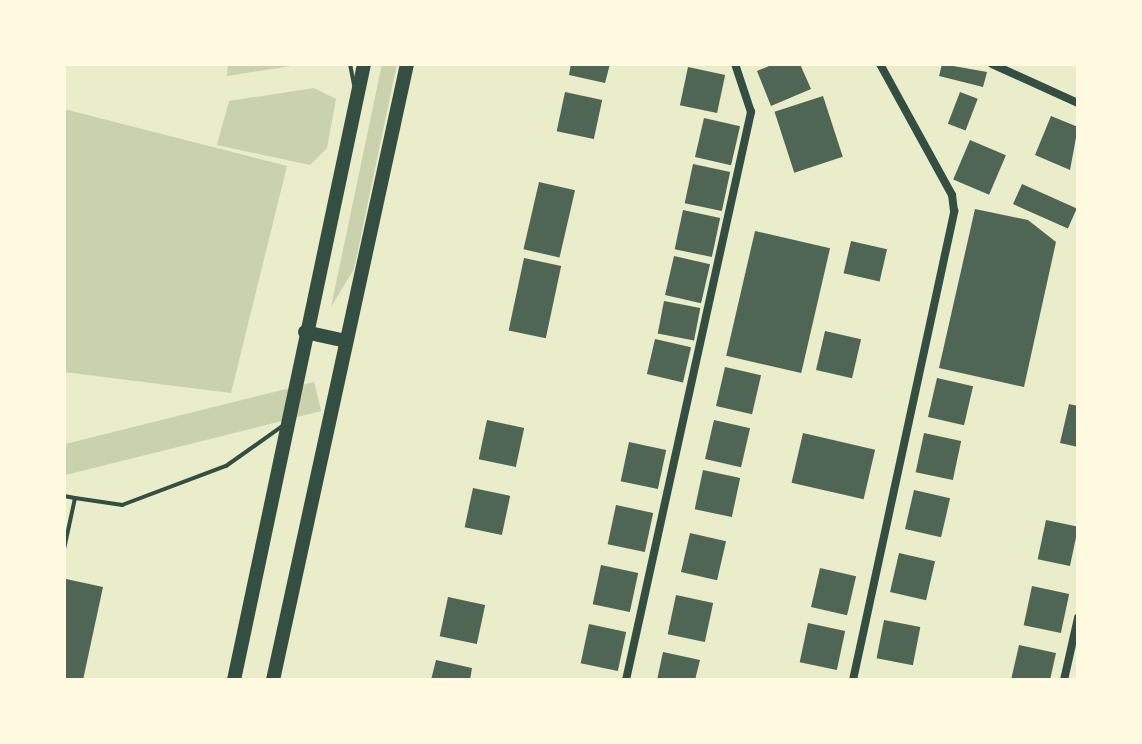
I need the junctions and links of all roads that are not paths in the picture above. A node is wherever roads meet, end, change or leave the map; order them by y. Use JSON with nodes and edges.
{"nodes":[{"id":1,"x":350,"y":64,"type":"edge"},
{"id":2,"x":364,"y":64,"type":"edge"},
{"id":3,"x":407,"y":64,"type":"edge"},
{"id":4,"x":735,"y":64,"type":"edge"},
{"id":5,"x":880,"y":64,"type":"edge"},
{"id":6,"x":992,"y":64,"type":"edge"},
{"id":7,"x":1078,"y":103,"type":"edge"},
{"id":8,"x":356,"y":104,"type":"junction"},
{"id":9,"x":305,"y":332,"type":"junction"},
{"id":10,"x":346,"y":341,"type":"junction"},
{"id":11,"x":286,"y":424,"type":"junction"},
{"id":12,"x":64,"y":496,"type":"edge"},
{"id":13,"x":75,"y":498,"type":"junction"},
{"id":14,"x":64,"y":549,"type":"edge"},
{"id":15,"x":1078,"y":618,"type":"edge"},
{"id":16,"x":234,"y":680,"type":"edge"},
{"id":17,"x":273,"y":680,"type":"edge"},
{"id":18,"x":626,"y":680,"type":"edge"},
{"id":19,"x":853,"y":680,"type":"edge"},
{"id":20,"x":1064,"y":680,"type":"edge"}],
"edges":[{"from":1,"to":8,"type":"lane"},
{"from":2,"to":8,"type":"highway"},
{"from":3,"to":10,"type":"highway"},
{"from":4,"to":18,"type":"street"},
{"from":5,"to":19,"type":"street"},
{"from":6,"to":7,"type":"street"},
{"from":8,"to":9,"type":"highway"},
{"from":9,"to":10,"type":"highway"},
{"from":9,"to":11,"type":"highway"},
{"from":10,"to":17,"type":"highway"},
{"from":11,"to":13,"type":"lane"},
{"from":11,"to":16,"type":"highway"},
{"from":12,"to":13,"type":"lane"},
{"from":13,"to":14,"type":"lane"},
{"from":15,"to":20,"type":"street"}]}
